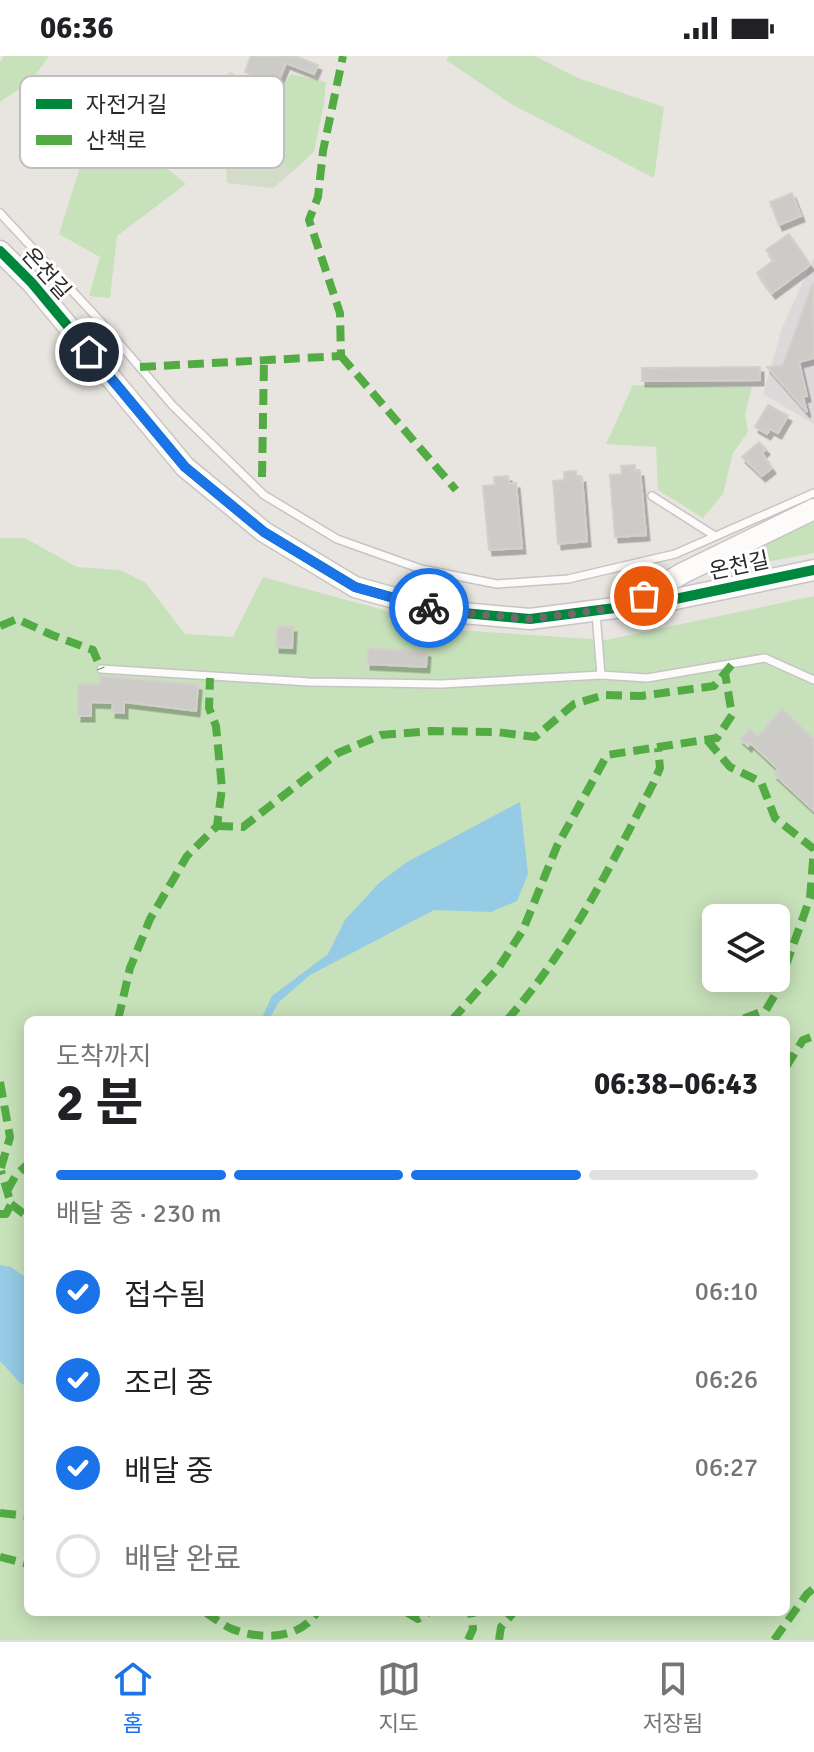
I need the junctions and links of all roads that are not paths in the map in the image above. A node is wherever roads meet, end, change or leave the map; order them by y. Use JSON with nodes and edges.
{"nodes":[{"id":1,"x":0,"y":213,"type":"edge"},
{"id":2,"x":0,"y":251,"type":"edge"},
{"id":3,"x":814,"y":493,"type":"edge"},
{"id":4,"x":652,"y":496,"type":"dead end"},
{"id":5,"x":814,"y":509,"type":"edge"},
{"id":6,"x":715,"y":536,"type":"junction"},
{"id":7,"x":814,"y":570,"type":"edge"},
{"id":8,"x":624,"y":607,"type":"junction"},
{"id":9,"x":596,"y":610,"type":"junction"},
{"id":10,"x":101,"y":669,"type":"dead end"},
{"id":11,"x":601,"y":675,"type":"junction"},
{"id":12,"x":814,"y":680,"type":"edge"}],
"edges":[{"from":1,"to":6,"type":"lane"},
{"from":2,"to":9,"type":"street","name":"온천길"},
{"from":3,"to":6,"type":"lane"},
{"from":4,"to":6,"type":"lane"},
{"from":5,"to":8,"type":"street"},
{"from":7,"to":8,"type":"street","name":"온천길"},
{"from":8,"to":9,"type":"street","name":"온천길"},
{"from":9,"to":11,"type":"lane"},
{"from":10,"to":11,"type":"lane"},
{"from":11,"to":12,"type":"lane"}]}
